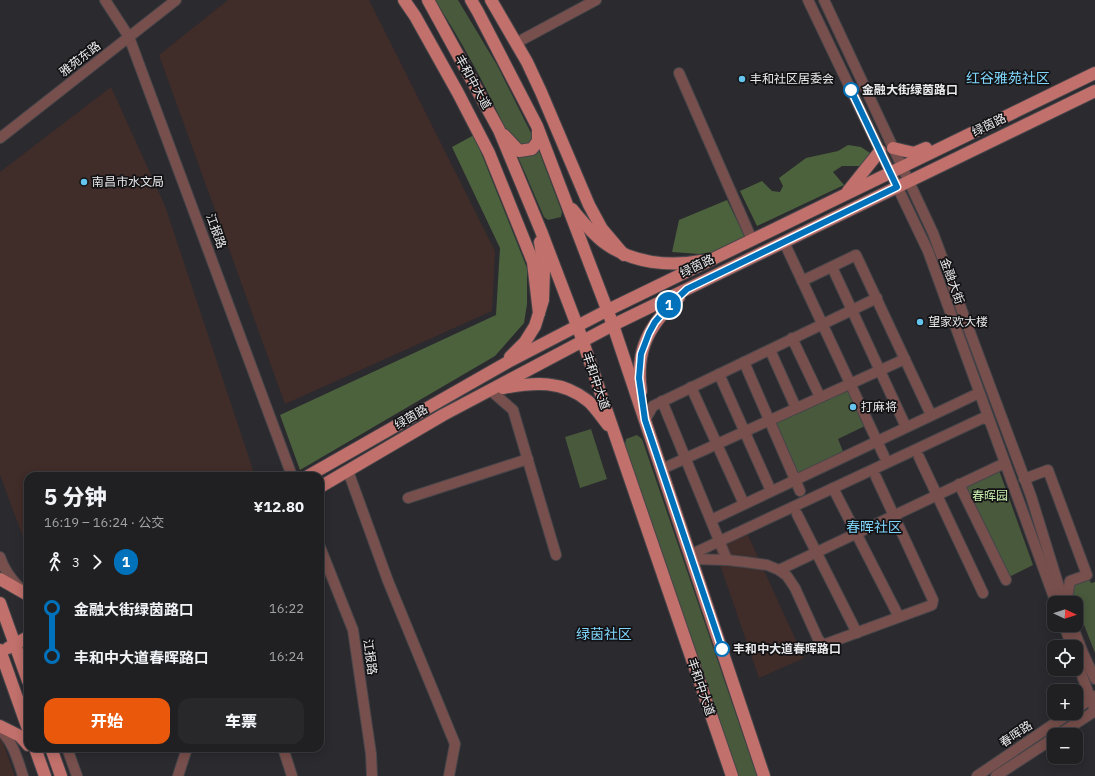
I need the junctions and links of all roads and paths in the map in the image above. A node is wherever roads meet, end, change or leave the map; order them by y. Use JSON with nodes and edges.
{"nodes":[{"id":1,"x":105,"y":0,"type":"edge"},
{"id":2,"x":176,"y":0,"type":"edge"},
{"id":3,"x":404,"y":0,"type":"edge"},
{"id":4,"x":428,"y":0,"type":"edge"},
{"id":5,"x":471,"y":0,"type":"edge"},
{"id":6,"x":491,"y":0,"type":"edge"},
{"id":7,"x":596,"y":0,"type":"edge"},
{"id":8,"x":808,"y":0,"type":"edge"},
{"id":9,"x":824,"y":0,"type":"edge"},
{"id":10,"x":129,"y":37,"type":"junction"},
{"id":11,"x":516,"y":42,"type":"junction"},
{"id":12,"x":678,"y":73,"type":"dead end"},
{"id":13,"x":1095,"y":73,"type":"edge"},
{"id":14,"x":1095,"y":91,"type":"edge"},
{"id":15,"x":537,"y":126,"type":"junction"},
{"id":16,"x":499,"y":130,"type":"junction"},
{"id":17,"x":970,"y":133,"type":"junction"},
{"id":18,"x":0,"y":138,"type":"edge"},
{"id":19,"x":893,"y":148,"type":"junction"},
{"id":20,"x":880,"y":151,"type":"junction"},
{"id":21,"x":902,"y":167,"type":"junction"},
{"id":22,"x":890,"y":172,"type":"junction"},
{"id":23,"x":908,"y":182,"type":"junction"},
{"id":24,"x":897,"y":187,"type":"junction"},
{"id":25,"x":846,"y":194,"type":"junction"},
{"id":26,"x":568,"y":205,"type":"junction"},
{"id":27,"x":535,"y":217,"type":"junction"},
{"id":28,"x":752,"y":240,"type":"junction"},
{"id":29,"x":784,"y":242,"type":"junction"},
{"id":30,"x":624,"y":255,"type":"junction"},
{"id":31,"x":714,"y":258,"type":"junction"},
{"id":32,"x":832,"y":267,"type":"junction"},
{"id":33,"x":802,"y":281,"type":"junction"},
{"id":34,"x":687,"y":289,"type":"junction"},
{"id":35,"x":877,"y":298,"type":"junction"},
{"id":36,"x":608,"y":310,"type":"junction"},
{"id":37,"x":852,"y":310,"type":"junction"},
{"id":38,"x":539,"y":313,"type":"junction"},
{"id":39,"x":614,"y":324,"type":"junction"},
{"id":40,"x":822,"y":324,"type":"junction"},
{"id":41,"x":577,"y":326,"type":"junction"},
{"id":42,"x":792,"y":338,"type":"junction"},
{"id":43,"x":582,"y":341,"type":"junction"},
{"id":44,"x":770,"y":350,"type":"junction"},
{"id":45,"x":905,"y":359,"type":"junction"},
{"id":46,"x":744,"y":362,"type":"junction"},
{"id":47,"x":501,"y":366,"type":"junction"},
{"id":48,"x":880,"y":370,"type":"junction"},
{"id":49,"x":719,"y":374,"type":"junction"},
{"id":50,"x":850,"y":384,"type":"junction"},
{"id":51,"x":691,"y":388,"type":"junction"},
{"id":52,"x":490,"y":390,"type":"junction"},
{"id":53,"x":979,"y":393,"type":"junction"},
{"id":54,"x":820,"y":397,"type":"junction"},
{"id":55,"x":662,"y":401,"type":"junction"},
{"id":56,"x":796,"y":408,"type":"junction"},
{"id":57,"x":932,"y":415,"type":"junction"},
{"id":58,"x":645,"y":420,"type":"junction"},
{"id":59,"x":770,"y":420,"type":"junction"},
{"id":60,"x":989,"y":420,"type":"junction"},
{"id":61,"x":906,"y":427,"type":"junction"},
{"id":62,"x":614,"y":432,"type":"junction"},
{"id":63,"x":745,"y":432,"type":"junction"},
{"id":64,"x":877,"y":441,"type":"junction"},
{"id":65,"x":717,"y":444,"type":"junction"},
{"id":66,"x":884,"y":456,"type":"dead end"},
{"id":67,"x":919,"y":457,"type":"dead end"},
{"id":68,"x":686,"y":458,"type":"junction"},
{"id":69,"x":528,"y":459,"type":"junction"},
{"id":70,"x":1005,"y":462,"type":"junction"},
{"id":71,"x":662,"y":469,"type":"junction"},
{"id":72,"x":348,"y":471,"type":"junction"},
{"id":73,"x":291,"y":472,"type":"edge"},
{"id":74,"x":315,"y":472,"type":"edge"},
{"id":75,"x":876,"y":477,"type":"dead end"},
{"id":76,"x":1024,"y":479,"type":"junction"},
{"id":77,"x":796,"y":480,"type":"junction"},
{"id":78,"x":959,"y":484,"type":"junction"},
{"id":79,"x":324,"y":486,"type":"edge"},
{"id":80,"x":834,"y":488,"type":"junction"},
{"id":81,"x":771,"y":491,"type":"junction"},
{"id":82,"x":800,"y":491,"type":"dead end"},
{"id":83,"x":936,"y":494,"type":"junction"},
{"id":84,"x":408,"y":498,"type":"dead end"},
{"id":85,"x":744,"y":504,"type":"junction"},
{"id":86,"x":797,"y":514,"type":"dead end"},
{"id":87,"x":893,"y":515,"type":"junction"},
{"id":88,"x":711,"y":520,"type":"junction"},
{"id":89,"x":856,"y":533,"type":"junction"},
{"id":90,"x":719,"y":542,"type":"junction"},
{"id":91,"x":816,"y":552,"type":"junction"},
{"id":92,"x":556,"y":555,"type":"dead end"},
{"id":93,"x":0,"y":557,"type":"edge"},
{"id":94,"x":324,"y":557,"type":"edge"},
{"id":95,"x":691,"y":557,"type":"junction"},
{"id":96,"x":727,"y":560,"type":"junction"},
{"id":97,"x":779,"y":570,"type":"junction"},
{"id":98,"x":0,"y":579,"type":"edge"},
{"id":99,"x":1006,"y":580,"type":"dead end"},
{"id":100,"x":24,"y":591,"type":"edge"},
{"id":101,"x":24,"y":593,"type":"edge"},
{"id":102,"x":983,"y":593,"type":"dead end"},
{"id":103,"x":1053,"y":596,"type":"edge"},
{"id":104,"x":1063,"y":596,"type":"edge"},
{"id":105,"x":1067,"y":596,"type":"edge"},
{"id":106,"x":0,"y":603,"type":"edge"},
{"id":107,"x":899,"y":617,"type":"junction"},
{"id":108,"x":1075,"y":632,"type":"edge"},
{"id":109,"x":857,"y":633,"type":"junction"},
{"id":110,"x":24,"y":639,"type":"edge"},
{"id":111,"x":15,"y":644,"type":"junction"},
{"id":112,"x":0,"y":652,"type":"edge"},
{"id":113,"x":24,"y":659,"type":"edge"},
{"id":114,"x":24,"y":662,"type":"edge"},
{"id":115,"x":4,"y":674,"type":"edge"},
{"id":116,"x":1083,"y":675,"type":"edge"},
{"id":117,"x":1095,"y":679,"type":"edge"},
{"id":118,"x":1093,"y":697,"type":"edge"},
{"id":119,"x":1083,"y":704,"type":"edge"},
{"id":120,"x":1095,"y":711,"type":"edge"},
{"id":121,"x":24,"y":720,"type":"edge"},
{"id":122,"x":1060,"y":720,"type":"edge"},
{"id":123,"x":0,"y":726,"type":"edge"},
{"id":124,"x":1069,"y":728,"type":"edge"},
{"id":125,"x":0,"y":730,"type":"edge"},
{"id":126,"x":24,"y":740,"type":"edge"},
{"id":127,"x":1047,"y":743,"type":"edge"},
{"id":128,"x":35,"y":752,"type":"edge"},
{"id":129,"x":52,"y":752,"type":"edge"},
{"id":130,"x":68,"y":752,"type":"edge"},
{"id":131,"x":186,"y":752,"type":"edge"},
{"id":132,"x":284,"y":752,"type":"edge"},
{"id":133,"x":23,"y":776,"type":"edge"},
{"id":134,"x":45,"y":776,"type":"edge"},
{"id":135,"x":61,"y":776,"type":"edge"},
{"id":136,"x":77,"y":776,"type":"edge"},
{"id":137,"x":178,"y":776,"type":"edge"},
{"id":138,"x":292,"y":776,"type":"edge"},
{"id":139,"x":372,"y":776,"type":"edge"},
{"id":140,"x":450,"y":776,"type":"edge"},
{"id":141,"x":732,"y":776,"type":"edge"},
{"id":142,"x":764,"y":776,"type":"edge"},
{"id":143,"x":977,"y":776,"type":"edge"},
{"id":144,"x":996,"y":776,"type":"edge"}],
"edges":[{"from":1,"to":10,"type":"street","name":"江报路"},
{"from":2,"to":10,"type":"street","name":"雅苑东路"},
{"from":3,"to":38,"type":"main road"},
{"from":4,"to":16,"type":"main road","name":"丰和中大道"},
{"from":5,"to":15,"type":"main road"},
{"from":6,"to":11,"type":"main road"},
{"from":7,"to":11,"type":"street"},
{"from":8,"to":20,"type":"street","name":"金融大街"},
{"from":9,"to":19,"type":"street","name":"金融大街"},
{"from":10,"to":18,"type":"street","name":"雅苑东路"},
{"from":10,"to":73,"type":"street","name":"江报路"},
{"from":11,"to":30,"type":"main road"},
{"from":12,"to":28,"type":"street"},
{"from":13,"to":17,"type":"main road","name":"绿茵路"},
{"from":14,"to":23,"type":"main road","name":"绿茵路"},
{"from":15,"to":16,"type":"main road"},
{"from":15,"to":26,"type":"main road"},
{"from":16,"to":27,"type":"main road","name":"丰和中大道"},
{"from":17,"to":19,"type":"main road"},
{"from":17,"to":21,"type":"main road","name":"绿茵路"},
{"from":19,"to":21,"type":"street","name":"金融大街"},
{"from":20,"to":22,"type":"street","name":"金融大街"},
{"from":20,"to":25,"type":"main road"},
{"from":21,"to":22,"type":"main road","name":"绿茵路"},
{"from":21,"to":23,"type":"street","name":"金融大街"},
{"from":22,"to":24,"type":"street","name":"金融大街"},
{"from":22,"to":25,"type":"main road","name":"绿茵路"},
{"from":23,"to":24,"type":"main road","name":"绿茵路"},
{"from":23,"to":76,"type":"street","name":"金融大街"},
{"from":24,"to":29,"type":"main road","name":"绿茵路"},
{"from":24,"to":53,"type":"street","name":"金融大街"},
{"from":25,"to":28,"type":"main road","name":"绿茵路"},
{"from":26,"to":30,"type":"main road"},
{"from":26,"to":36,"type":"main road"},
{"from":27,"to":38,"type":"main road"},
{"from":27,"to":41,"type":"main road","name":"丰和中大道"},
{"from":28,"to":31,"type":"main road","name":"绿茵路"},
{"from":29,"to":33,"type":"street"},
{"from":29,"to":34,"type":"main road","name":"绿茵路"},
{"from":30,"to":31,"type":"main road"},
{"from":31,"to":36,"type":"main road","name":"绿茵路"},
{"from":32,"to":33,"type":"street"},
{"from":32,"to":35,"type":"street"},
{"from":32,"to":37,"type":"street"},
{"from":33,"to":40,"type":"street"},
{"from":34,"to":39,"type":"main road","name":"绿茵路"},
{"from":34,"to":58,"type":"main road"},
{"from":35,"to":37,"type":"street"},
{"from":35,"to":45,"type":"street"},
{"from":36,"to":39,"type":"main road"},
{"from":36,"to":41,"type":"main road","name":"绿茵路"},
{"from":37,"to":40,"type":"street"},
{"from":37,"to":48,"type":"street"},
{"from":38,"to":47,"type":"main road"},
{"from":39,"to":43,"type":"main road","name":"绿茵路"},
{"from":39,"to":58,"type":"main road"},
{"from":40,"to":42,"type":"street"},
{"from":40,"to":50,"type":"street"},
{"from":41,"to":43,"type":"main road","name":"丰和中大道"},
{"from":41,"to":47,"type":"main road","name":"绿茵路"},
{"from":42,"to":44,"type":"street"},
{"from":42,"to":54,"type":"street"},
{"from":43,"to":52,"type":"main road","name":"绿茵路"},
{"from":43,"to":62,"type":"main road","name":"丰和中大道"},
{"from":44,"to":46,"type":"street"},
{"from":44,"to":56,"type":"street"},
{"from":45,"to":48,"type":"street"},
{"from":45,"to":57,"type":"street"},
{"from":46,"to":49,"type":"street"},
{"from":46,"to":59,"type":"street"},
{"from":47,"to":74,"type":"main road","name":"绿茵路"},
{"from":48,"to":50,"type":"street"},
{"from":48,"to":61,"type":"street"},
{"from":49,"to":51,"type":"street"},
{"from":49,"to":63,"type":"street"},
{"from":50,"to":54,"type":"street"},
{"from":50,"to":64,"type":"street"},
{"from":51,"to":55,"type":"street"},
{"from":51,"to":65,"type":"street"},
{"from":52,"to":62,"type":"main road"},
{"from":52,"to":69,"type":"street"},
{"from":52,"to":72,"type":"main road","name":"绿茵路"},
{"from":53,"to":57,"type":"street"},
{"from":53,"to":60,"type":"street","name":"金融大街"},
{"from":54,"to":56,"type":"street"},
{"from":55,"to":58,"type":"street"},
{"from":55,"to":68,"type":"street"},
{"from":56,"to":59,"type":"street"},
{"from":57,"to":61,"type":"street"},
{"from":58,"to":71,"type":"main road"},
{"from":59,"to":63,"type":"street"},
{"from":59,"to":77,"type":"street"},
{"from":60,"to":70,"type":"street","name":"金融大街"},
{"from":60,"to":80,"type":"street"},
{"from":61,"to":64,"type":"street"},
{"from":62,"to":141,"type":"main road","name":"丰和中大道"},
{"from":63,"to":65,"type":"street"},
{"from":63,"to":81,"type":"street"},
{"from":64,"to":66,"type":"street"},
{"from":64,"to":77,"type":"street"},
{"from":65,"to":68,"type":"street"},
{"from":65,"to":85,"type":"street"},
{"from":67,"to":83,"type":"street"},
{"from":68,"to":71,"type":"street"},
{"from":68,"to":88,"type":"street"},
{"from":69,"to":84,"type":"street"},
{"from":69,"to":92,"type":"street"},
{"from":70,"to":78,"type":"street"},
{"from":70,"to":103,"type":"street","name":"金融大街"},
{"from":71,"to":95,"type":"main road"},
{"from":72,"to":79,"type":"main road","name":"绿茵路"},
{"from":72,"to":140,"type":"street"},
{"from":75,"to":87,"type":"street"},
{"from":76,"to":104,"type":"street","name":"金融大街"},
{"from":76,"to":105,"type":"street"},
{"from":77,"to":81,"type":"street"},
{"from":77,"to":82,"type":"street"},
{"from":78,"to":83,"type":"street"},
{"from":78,"to":99,"type":"street"},
{"from":80,"to":89,"type":"street"},
{"from":80,"to":90,"type":"street"},
{"from":81,"to":85,"type":"street"},
{"from":83,"to":87,"type":"street"},
{"from":83,"to":102,"type":"street"},
{"from":85,"to":88,"type":"street"},
{"from":86,"to":91,"type":"street"},
{"from":87,"to":89,"type":"street"},
{"from":87,"to":107,"type":"street"},
{"from":88,"to":90,"type":"street"},
{"from":89,"to":91,"type":"street"},
{"from":89,"to":107,"type":"street"},
{"from":90,"to":95,"type":"street"},
{"from":90,"to":96,"type":"street"},
{"from":91,"to":97,"type":"street"},
{"from":91,"to":109,"type":"street"},
{"from":93,"to":100,"type":"street"},
{"from":94,"to":139,"type":"street","name":"江报路"},
{"from":95,"to":96,"type":"street"},
{"from":95,"to":142,"type":"main road"},
{"from":96,"to":97,"type":"street"},
{"from":97,"to":109,"type":"street"},
{"from":98,"to":101,"type":"main road"},
{"from":106,"to":111,"type":"main road"},
{"from":107,"to":109,"type":"street"},
{"from":108,"to":117,"type":"street"},
{"from":110,"to":111,"type":"main road"},
{"from":111,"to":112,"type":"main road"},
{"from":111,"to":113,"type":"main road"},
{"from":112,"to":115,"type":"main road"},
{"from":114,"to":115,"type":"main road"},
{"from":115,"to":121,"type":"main road"},
{"from":116,"to":118,"type":"street"},
{"from":118,"to":119,"type":"street"},
{"from":118,"to":120,"type":"street"},
{"from":120,"to":124,"type":"street"},
{"from":122,"to":143,"type":"street","name":"春晖路"},
{"from":123,"to":126,"type":"main road"},
{"from":125,"to":133,"type":"street"},
{"from":127,"to":144,"type":"street","name":"春晖路"},
{"from":128,"to":134,"type":"main road"},
{"from":129,"to":135,"type":"main road"},
{"from":130,"to":136,"type":"street"},
{"from":131,"to":137,"type":"street"},
{"from":132,"to":138,"type":"street"}]}
